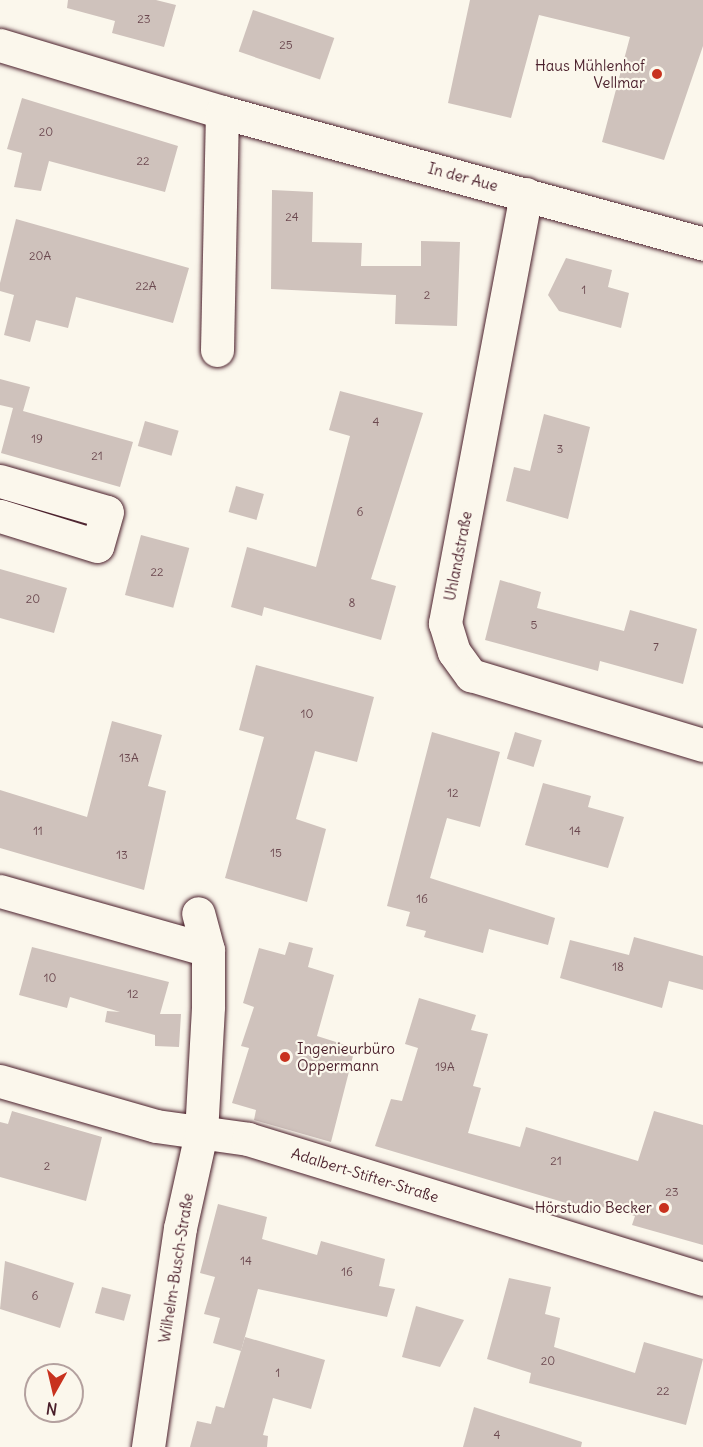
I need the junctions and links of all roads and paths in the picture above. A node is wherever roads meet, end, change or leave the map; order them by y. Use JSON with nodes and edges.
{"nodes":[{"id":1,"x":0,"y":45,"type":"edge"},
{"id":2,"x":222,"y":112,"type":"junction"},
{"id":3,"x":526,"y":194,"type":"junction"},
{"id":4,"x":703,"y":244,"type":"edge"},
{"id":5,"x":217,"y":350,"type":"dead end"},
{"id":6,"x":0,"y":481,"type":"edge"},
{"id":7,"x":0,"y":516,"type":"edge"},
{"id":8,"x":703,"y":744,"type":"edge"},
{"id":9,"x":0,"y":891,"type":"edge"},
{"id":10,"x":198,"y":913,"type":"dead end"},
{"id":11,"x":208,"y":950,"type":"junction"},
{"id":12,"x":0,"y":1081,"type":"edge"},
{"id":13,"x":201,"y":1133,"type":"junction"},
{"id":14,"x":703,"y":1279,"type":"edge"},
{"id":15,"x":148,"y":1447,"type":"edge"}],
"edges":[{"from":1,"to":2,"type":"street","name":"In der Aue"},
{"from":2,"to":3,"type":"street","name":"In der Aue"},
{"from":2,"to":5,"type":"street"},
{"from":3,"to":4,"type":"street","name":"In der Aue"},
{"from":3,"to":8,"type":"street","name":"Uhlandstraße"},
{"from":6,"to":7,"type":"street"},
{"from":9,"to":11,"type":"street"},
{"from":10,"to":11,"type":"street"},
{"from":11,"to":13,"type":"street"},
{"from":12,"to":13,"type":"street"},
{"from":13,"to":14,"type":"street","name":"Adalbert-Stifter-Straße"},
{"from":13,"to":15,"type":"street","name":"Wilhelm-Busch-Straße"}]}
